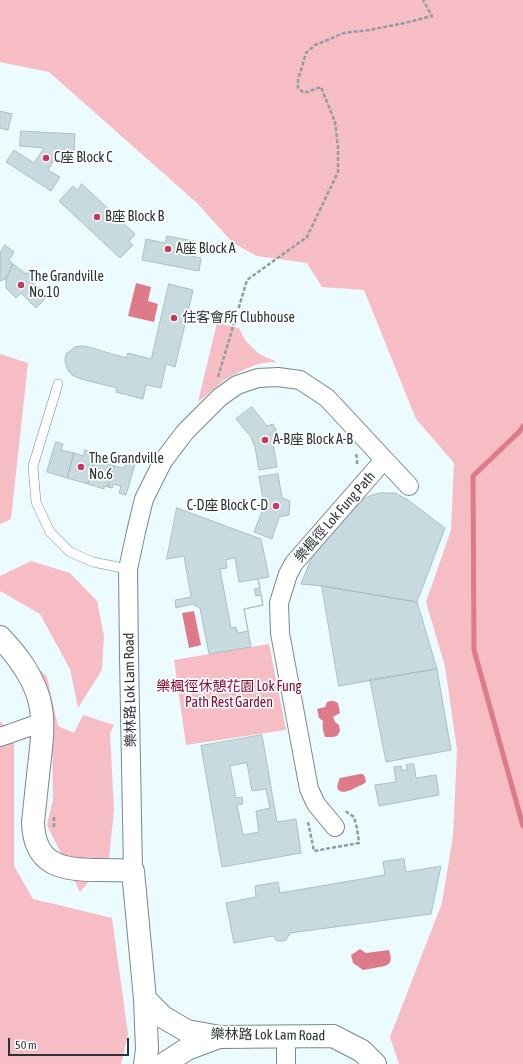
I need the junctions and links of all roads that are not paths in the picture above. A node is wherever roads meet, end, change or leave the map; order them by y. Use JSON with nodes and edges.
{"nodes":[{"id":1,"x":58,"y":384,"type":"dead end"},
{"id":2,"x":384,"y":460,"type":"junction"},
{"id":3,"x":409,"y":486,"type":"dead end"},
{"id":4,"x":128,"y":569,"type":"junction"},
{"id":5,"x":0,"y":637,"type":"edge"},
{"id":6,"x":43,"y":722,"type":"junction"},
{"id":7,"x":0,"y":737,"type":"edge"},
{"id":8,"x":335,"y":827,"type":"dead end"},
{"id":9,"x":133,"y":871,"type":"junction"},
{"id":10,"x":145,"y":999,"type":"junction"},
{"id":11,"x":286,"y":1036,"type":"junction"},
{"id":12,"x":220,"y":1037,"type":"junction"},
{"id":13,"x":145,"y":1064,"type":"edge"},
{"id":14,"x":164,"y":1064,"type":"edge"},
{"id":15,"x":286,"y":1064,"type":"edge"},
{"id":16,"x":375,"y":1064,"type":"edge"}],
"edges":[{"from":1,"to":4,"type":"lane"},
{"from":2,"to":3,"type":"street","name":"樂林路 Lok Lam Road"},
{"from":2,"to":4,"type":"street","name":"樂林路 Lok Lam Road"},
{"from":2,"to":8,"type":"street","name":"樂楓徑 Lok Fung Path"},
{"from":4,"to":9,"type":"street","name":"樂林路 Lok Lam Road"},
{"from":5,"to":6,"type":"street"},
{"from":6,"to":7,"type":"street"},
{"from":6,"to":9,"type":"street"},
{"from":9,"to":10,"type":"street","name":"樂林路 Lok Lam Road"},
{"from":10,"to":12,"type":"street","name":"樂林路 Lok Lam Road"},
{"from":10,"to":13,"type":"street"},
{"from":11,"to":12,"type":"street","name":"樂林路 Lok Lam Road"},
{"from":11,"to":15,"type":"street"},
{"from":11,"to":16,"type":"street","name":"樂林路 Lok Lam Road"},
{"from":12,"to":14,"type":"street"}]}
